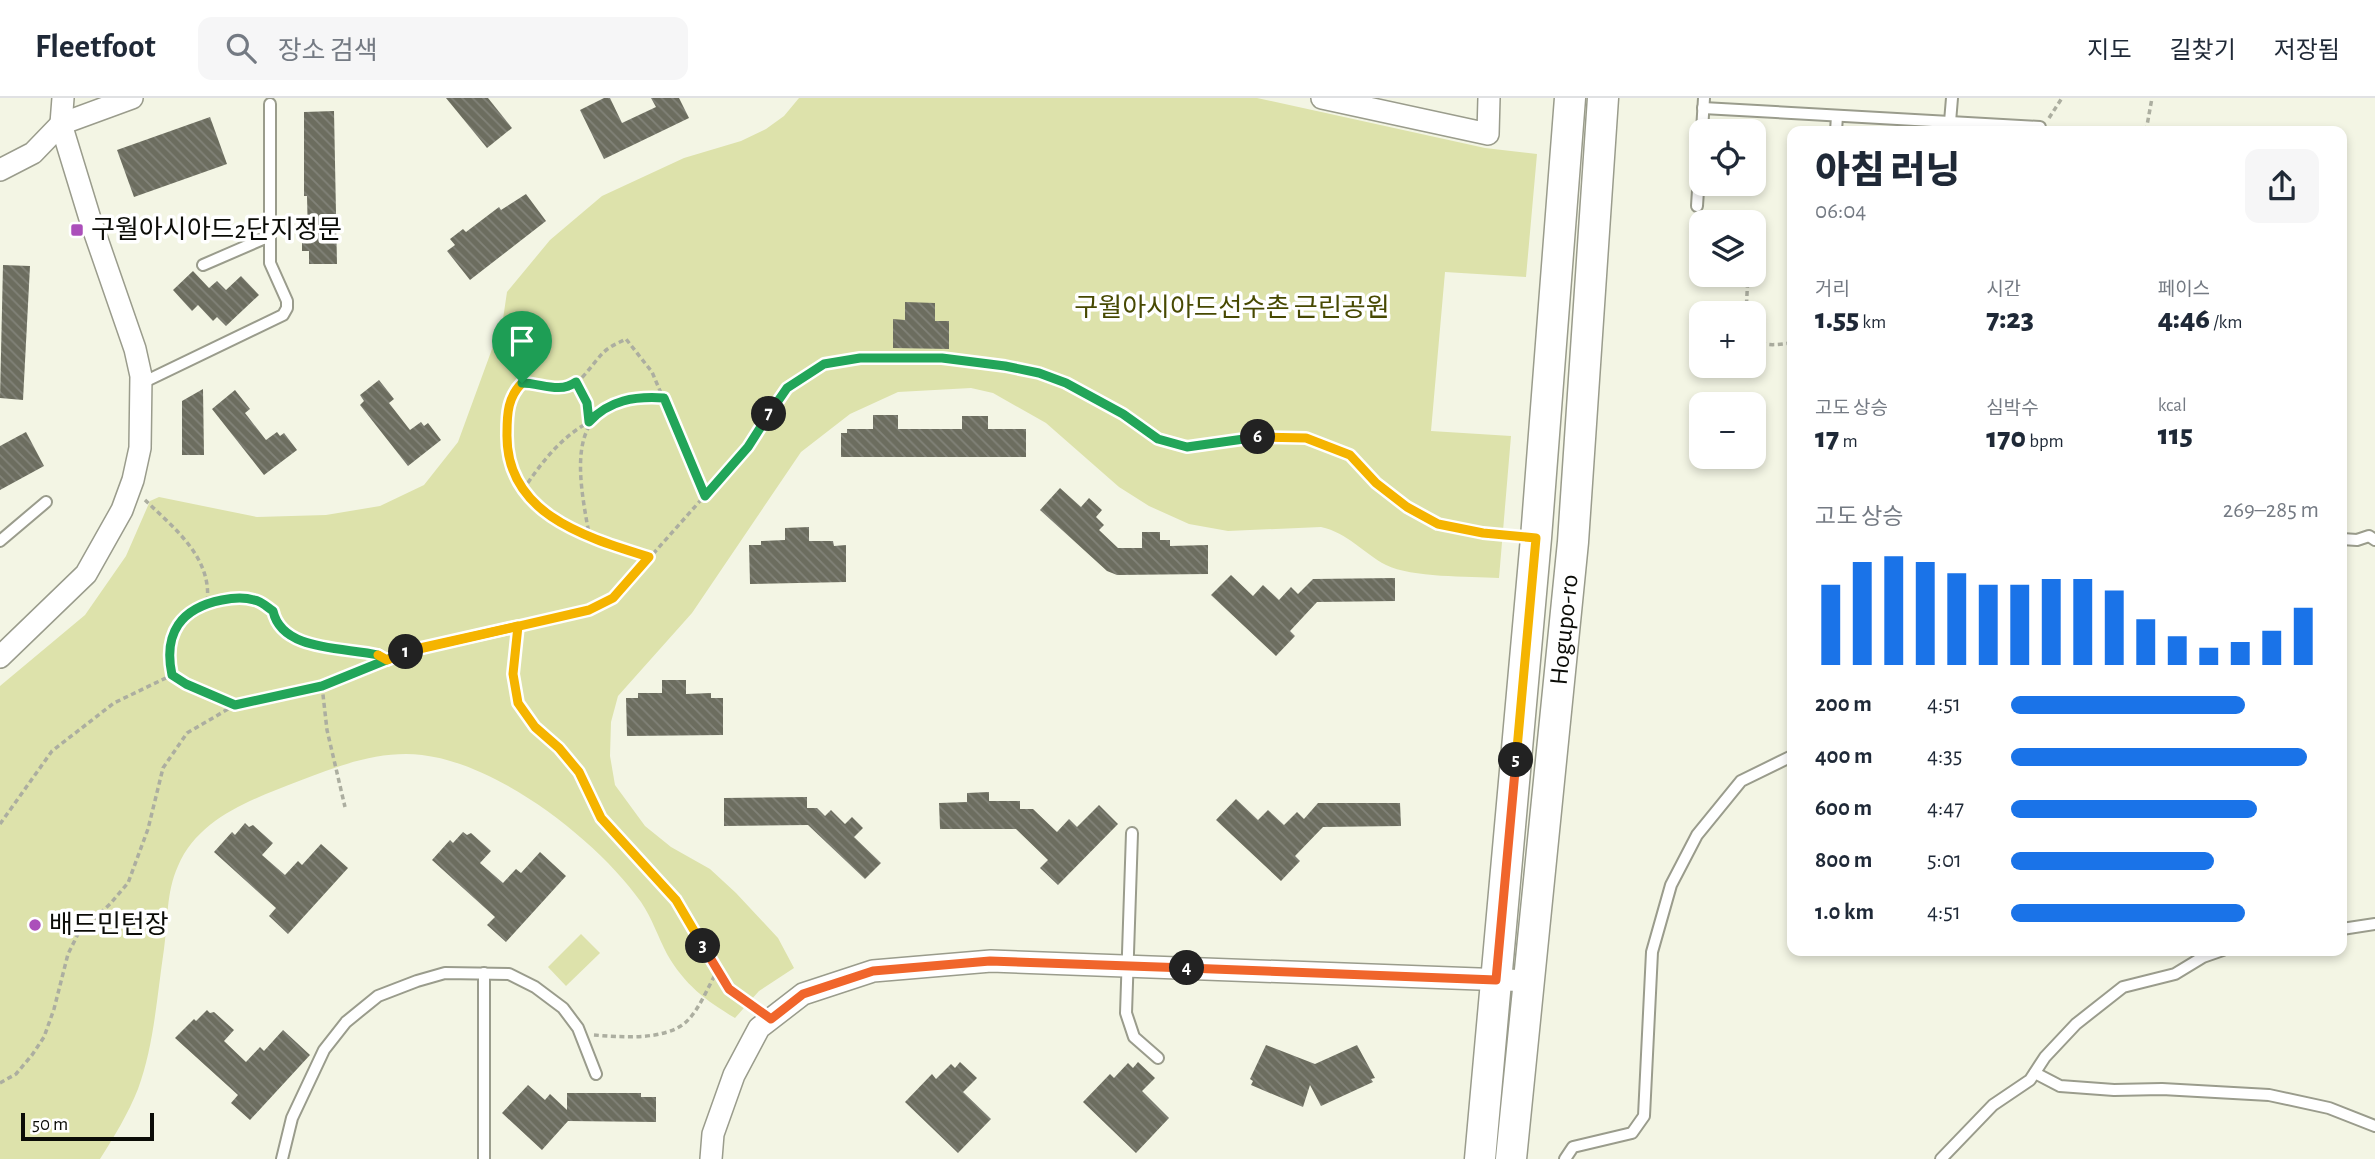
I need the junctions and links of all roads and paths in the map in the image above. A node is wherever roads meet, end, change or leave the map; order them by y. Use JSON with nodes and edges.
{"nodes":[{"id":1,"x":63,"y":98,"type":"edge"},
{"id":2,"x":132,"y":98,"type":"edge"},
{"id":3,"x":1322,"y":98,"type":"edge"},
{"id":4,"x":1489,"y":98,"type":"edge"},
{"id":5,"x":1570,"y":98,"type":"edge"},
{"id":6,"x":1603,"y":98,"type":"edge"},
{"id":7,"x":1952,"y":98,"type":"edge"},
{"id":8,"x":2062,"y":98,"type":"edge"},
{"id":9,"x":2152,"y":98,"type":"edge"},
{"id":10,"x":1703,"y":103,"type":"edge"},
{"id":11,"x":270,"y":104,"type":"dead end"},
{"id":12,"x":1837,"y":116,"type":"junction"},
{"id":13,"x":1950,"y":122,"type":"junction"},
{"id":14,"x":61,"y":124,"type":"junction"},
{"id":15,"x":1836,"y":126,"type":"edge"},
{"id":16,"x":1968,"y":126,"type":"edge"},
{"id":17,"x":2041,"y":126,"type":"edge"},
{"id":18,"x":2147,"y":126,"type":"edge"},
{"id":19,"x":0,"y":170,"type":"edge"},
{"id":20,"x":1698,"y":196,"type":"edge"},
{"id":21,"x":1697,"y":206,"type":"dead end"},
{"id":22,"x":270,"y":236,"type":"junction"},
{"id":23,"x":202,"y":265,"type":"dead end"},
{"id":24,"x":1787,"y":343,"type":"edge"},
{"id":25,"x":1766,"y":344,"type":"edge"},
{"id":26,"x":576,"y":382,"type":"junction"},
{"id":27,"x":142,"y":383,"type":"junction"},
{"id":28,"x":664,"y":398,"type":"junction"},
{"id":29,"x":589,"y":422,"type":"junction"},
{"id":30,"x":131,"y":486,"type":"junction"},
{"id":31,"x":523,"y":490,"type":"junction"},
{"id":32,"x":705,"y":496,"type":"junction"},
{"id":33,"x":46,"y":502,"type":"dead end"},
{"id":34,"x":1536,"y":538,"type":"junction"},
{"id":35,"x":590,"y":539,"type":"junction"},
{"id":36,"x":2347,"y":539,"type":"edge"},
{"id":37,"x":2375,"y":540,"type":"edge"},
{"id":38,"x":0,"y":541,"type":"edge"},
{"id":39,"x":649,"y":557,"type":"junction"},
{"id":40,"x":207,"y":603,"type":"junction"},
{"id":41,"x":518,"y":626,"type":"junction"},
{"id":42,"x":1,"y":654,"type":"edge"},
{"id":43,"x":387,"y":660,"type":"junction"},
{"id":44,"x":172,"y":675,"type":"junction"},
{"id":45,"x":322,"y":686,"type":"junction"},
{"id":46,"x":235,"y":705,"type":"junction"},
{"id":47,"x":1787,"y":759,"type":"edge"},
{"id":48,"x":345,"y":807,"type":"dead end"},
{"id":49,"x":0,"y":824,"type":"edge"},
{"id":50,"x":1132,"y":833,"type":"dead end"},
{"id":51,"x":2375,"y":924,"type":"edge"},
{"id":52,"x":2347,"y":928,"type":"edge"},
{"id":53,"x":2206,"y":956,"type":"edge"},
{"id":54,"x":1126,"y":966,"type":"junction"},
{"id":55,"x":718,"y":970,"type":"junction"},
{"id":56,"x":484,"y":973,"type":"junction"},
{"id":57,"x":1496,"y":980,"type":"junction"},
{"id":58,"x":1531,"y":981,"type":"junction"},
{"id":59,"x":771,"y":1019,"type":"junction"},
{"id":60,"x":580,"y":1034,"type":"junction"},
{"id":61,"x":1158,"y":1058,"type":"dead end"},
{"id":62,"x":2035,"y":1073,"type":"junction"},
{"id":63,"x":596,"y":1074,"type":"dead end"},
{"id":64,"x":0,"y":1083,"type":"edge"},
{"id":65,"x":2375,"y":1126,"type":"edge"},
{"id":66,"x":487,"y":1157,"type":"edge"},
{"id":67,"x":282,"y":1159,"type":"edge"},
{"id":68,"x":711,"y":1159,"type":"edge"},
{"id":69,"x":1480,"y":1159,"type":"edge"},
{"id":70,"x":1511,"y":1159,"type":"edge"},
{"id":71,"x":1565,"y":1159,"type":"edge"},
{"id":72,"x":1941,"y":1159,"type":"edge"}],
"edges":[{"from":1,"to":14,"type":"street"},
{"from":2,"to":14,"type":"street"},
{"from":3,"to":4,"type":"street"},
{"from":5,"to":34,"type":"main road","name":"Hogupo-ro"},
{"from":6,"to":58,"type":"main road","name":"Hogupo-ro"},
{"from":7,"to":13,"type":"lane"},
{"from":8,"to":17,"type":"path"},
{"from":9,"to":18,"type":"path"},
{"from":10,"to":12,"type":"lane"},
{"from":11,"to":22,"type":"lane"},
{"from":12,"to":13,"type":"lane"},
{"from":12,"to":15,"type":"lane"},
{"from":13,"to":16,"type":"lane"},
{"from":14,"to":19,"type":"street"},
{"from":14,"to":27,"type":"street"},
{"from":20,"to":21,"type":"lane"},
{"from":22,"to":23,"type":"lane"},
{"from":22,"to":27,"type":"lane"},
{"from":24,"to":25,"type":"path"},
{"from":26,"to":28,"type":"path"},
{"from":26,"to":29,"type":"path"},
{"from":26,"to":31,"type":"path"},
{"from":27,"to":30,"type":"street"},
{"from":28,"to":29,"type":"path"},
{"from":28,"to":32,"type":"path"},
{"from":29,"to":31,"type":"path"},
{"from":29,"to":35,"type":"path"},
{"from":30,"to":40,"type":"path"},
{"from":30,"to":42,"type":"street"},
{"from":31,"to":35,"type":"path"},
{"from":32,"to":34,"type":"path"},
{"from":32,"to":39,"type":"path"},
{"from":33,"to":38,"type":"lane"},
{"from":34,"to":57,"type":"main road","name":"Hogupo-ro"},
{"from":35,"to":39,"type":"path"},
{"from":36,"to":37,"type":"lane"},
{"from":39,"to":41,"type":"path"},
{"from":40,"to":43,"type":"path"},
{"from":40,"to":44,"type":"path"},
{"from":41,"to":43,"type":"path"},
{"from":41,"to":55,"type":"path"},
{"from":43,"to":45,"type":"path"},
{"from":44,"to":46,"type":"path"},
{"from":44,"to":49,"type":"path"},
{"from":45,"to":46,"type":"path"},
{"from":45,"to":48,"type":"path"},
{"from":46,"to":64,"type":"path"},
{"from":47,"to":71,"type":"lane"},
{"from":50,"to":54,"type":"lane"},
{"from":51,"to":52,"type":"lane"},
{"from":53,"to":62,"type":"lane"},
{"from":54,"to":57,"type":"street"},
{"from":54,"to":59,"type":"street"},
{"from":54,"to":61,"type":"lane"},
{"from":55,"to":59,"type":"path"},
{"from":55,"to":60,"type":"path"},
{"from":56,"to":60,"type":"lane"},
{"from":56,"to":66,"type":"lane"},
{"from":56,"to":67,"type":"lane"},
{"from":57,"to":58,"type":"street"},
{"from":57,"to":69,"type":"main road","name":"Hogupo-ro"},
{"from":58,"to":70,"type":"main road","name":"Hogupo-ro"},
{"from":59,"to":68,"type":"street"},
{"from":60,"to":63,"type":"lane"},
{"from":62,"to":65,"type":"lane"},
{"from":62,"to":72,"type":"lane"}]}
